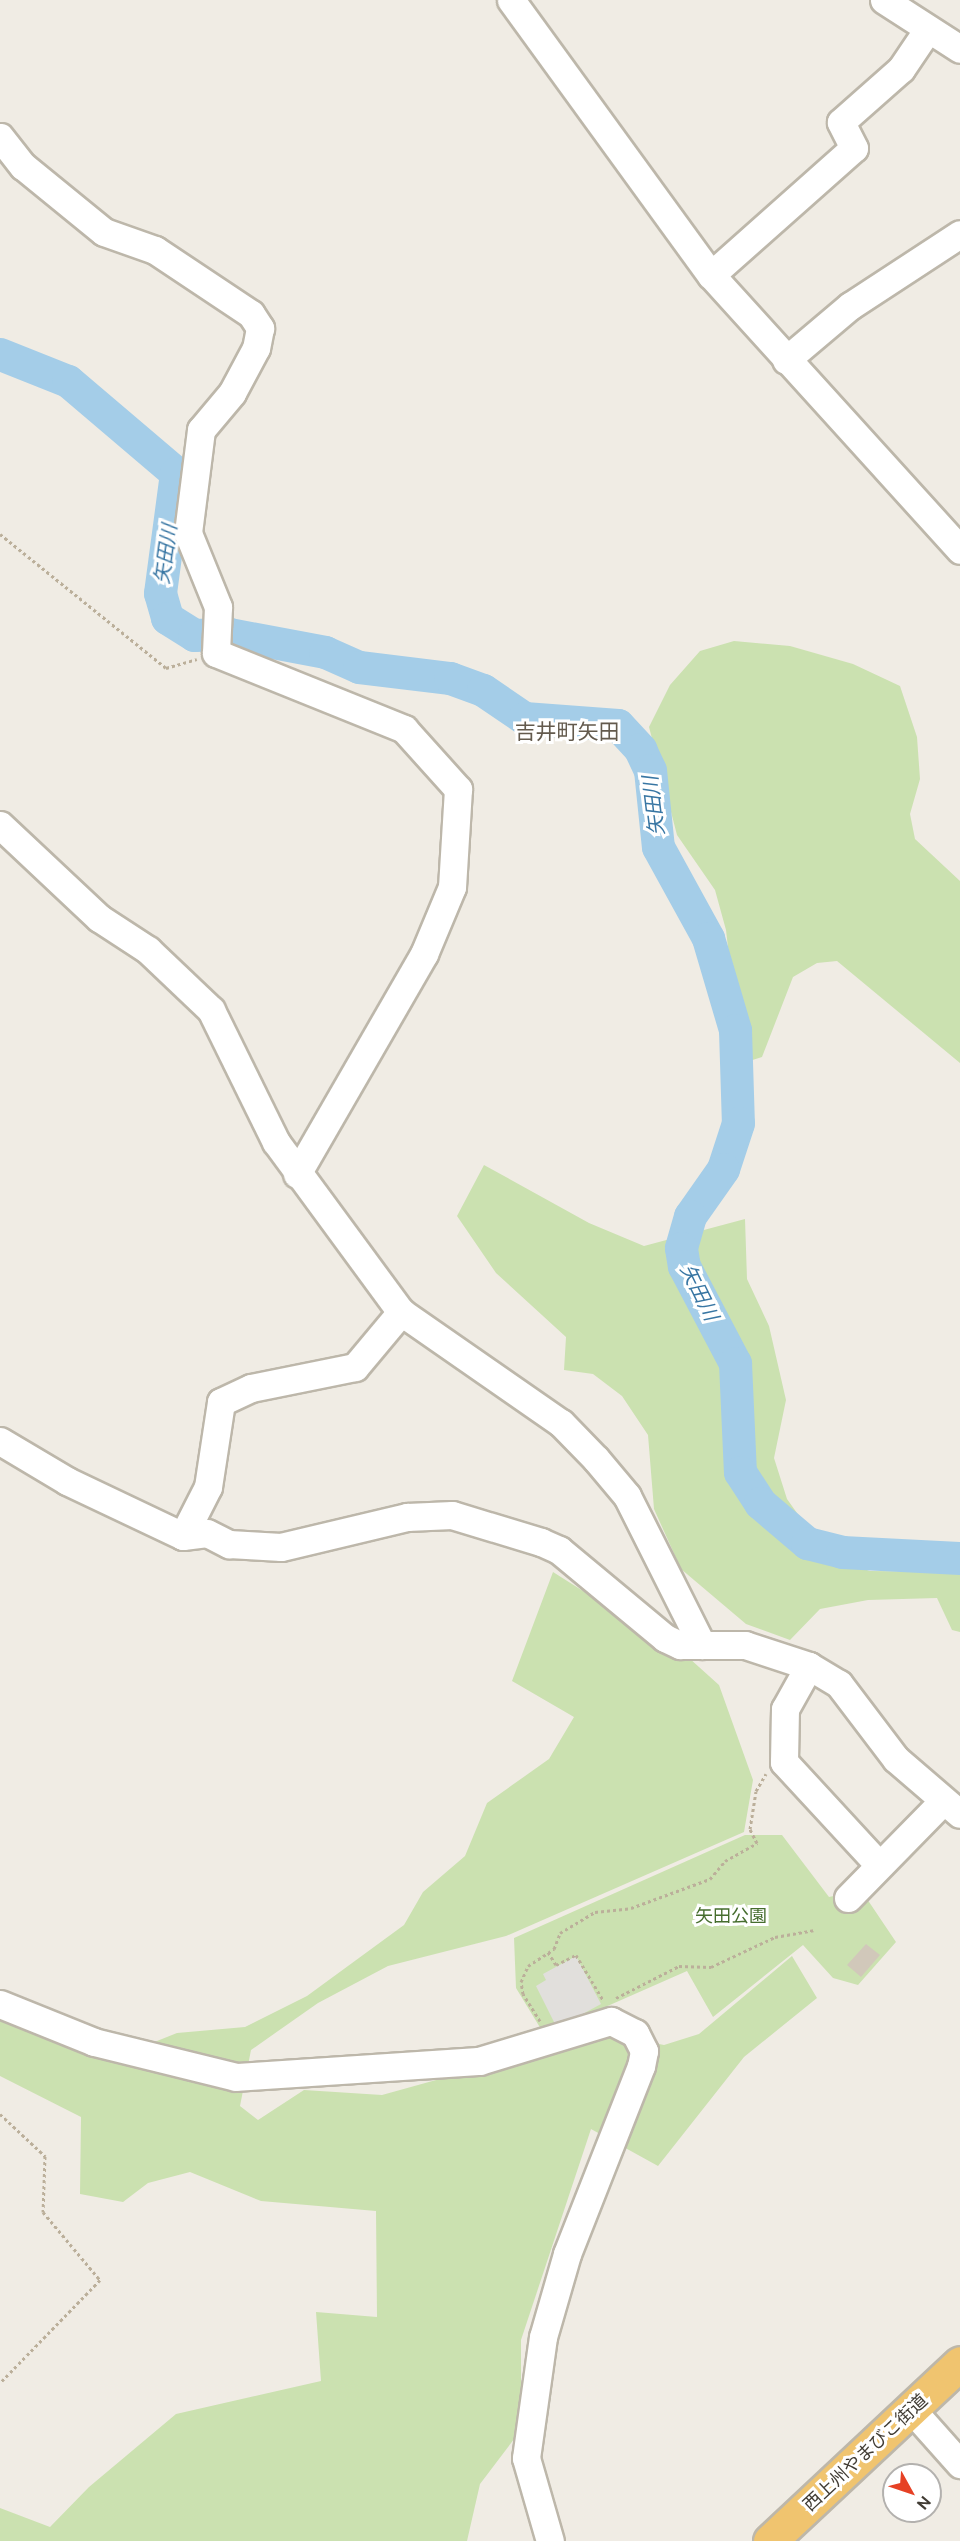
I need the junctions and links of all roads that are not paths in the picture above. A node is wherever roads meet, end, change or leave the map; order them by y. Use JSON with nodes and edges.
{"nodes":[{"id":1,"x":511,"y":0,"type":"edge"},
{"id":2,"x":884,"y":0,"type":"edge"},
{"id":3,"x":928,"y":28,"type":"junction"},
{"id":4,"x":960,"y":49,"type":"edge"},
{"id":5,"x":0,"y":137,"type":"edge"},
{"id":6,"x":960,"y":234,"type":"edge"},
{"id":7,"x":711,"y":275,"type":"junction"},
{"id":8,"x":786,"y":360,"type":"junction"},
{"id":9,"x":960,"y":550,"type":"edge"},
{"id":10,"x":0,"y":825,"type":"edge"},
{"id":11,"x":297,"y":1174,"type":"junction"},
{"id":12,"x":401,"y":1312,"type":"junction"},
{"id":13,"x":0,"y":1441,"type":"edge"},
{"id":14,"x":183,"y":1536,"type":"junction"},
{"id":15,"x":702,"y":1645,"type":"junction"},
{"id":16,"x":808,"y":1666,"type":"junction"},
{"id":17,"x":952,"y":1807,"type":"edge"},
{"id":18,"x":878,"y":1864,"type":"junction"},
{"id":19,"x":848,"y":1898,"type":"dead end"},
{"id":20,"x":0,"y":2004,"type":"edge"},
{"id":21,"x":960,"y":2363,"type":"edge"},
{"id":22,"x":911,"y":2409,"type":"junction"},
{"id":23,"x":960,"y":2464,"type":"edge"},
{"id":24,"x":550,"y":2541,"type":"edge"},
{"id":25,"x":770,"y":2541,"type":"edge"}],
"edges":[{"from":1,"to":7,"type":"street"},
{"from":2,"to":3,"type":"street"},
{"from":3,"to":4,"type":"street"},
{"from":3,"to":7,"type":"street"},
{"from":5,"to":11,"type":"street"},
{"from":6,"to":8,"type":"street"},
{"from":7,"to":8,"type":"street"},
{"from":8,"to":9,"type":"street"},
{"from":10,"to":11,"type":"street"},
{"from":11,"to":12,"type":"street"},
{"from":12,"to":14,"type":"street"},
{"from":12,"to":15,"type":"street"},
{"from":13,"to":14,"type":"street"},
{"from":14,"to":15,"type":"street"},
{"from":15,"to":16,"type":"street"},
{"from":16,"to":17,"type":"street"},
{"from":16,"to":18,"type":"street"},
{"from":17,"to":18,"type":"street"},
{"from":18,"to":19,"type":"street"},
{"from":20,"to":24,"type":"street"},
{"from":21,"to":22,"type":"highway","name":"西上州やまびこ街道"},
{"from":22,"to":23,"type":"street"},
{"from":22,"to":25,"type":"highway","name":"西上州やまびこ街道"}]}
